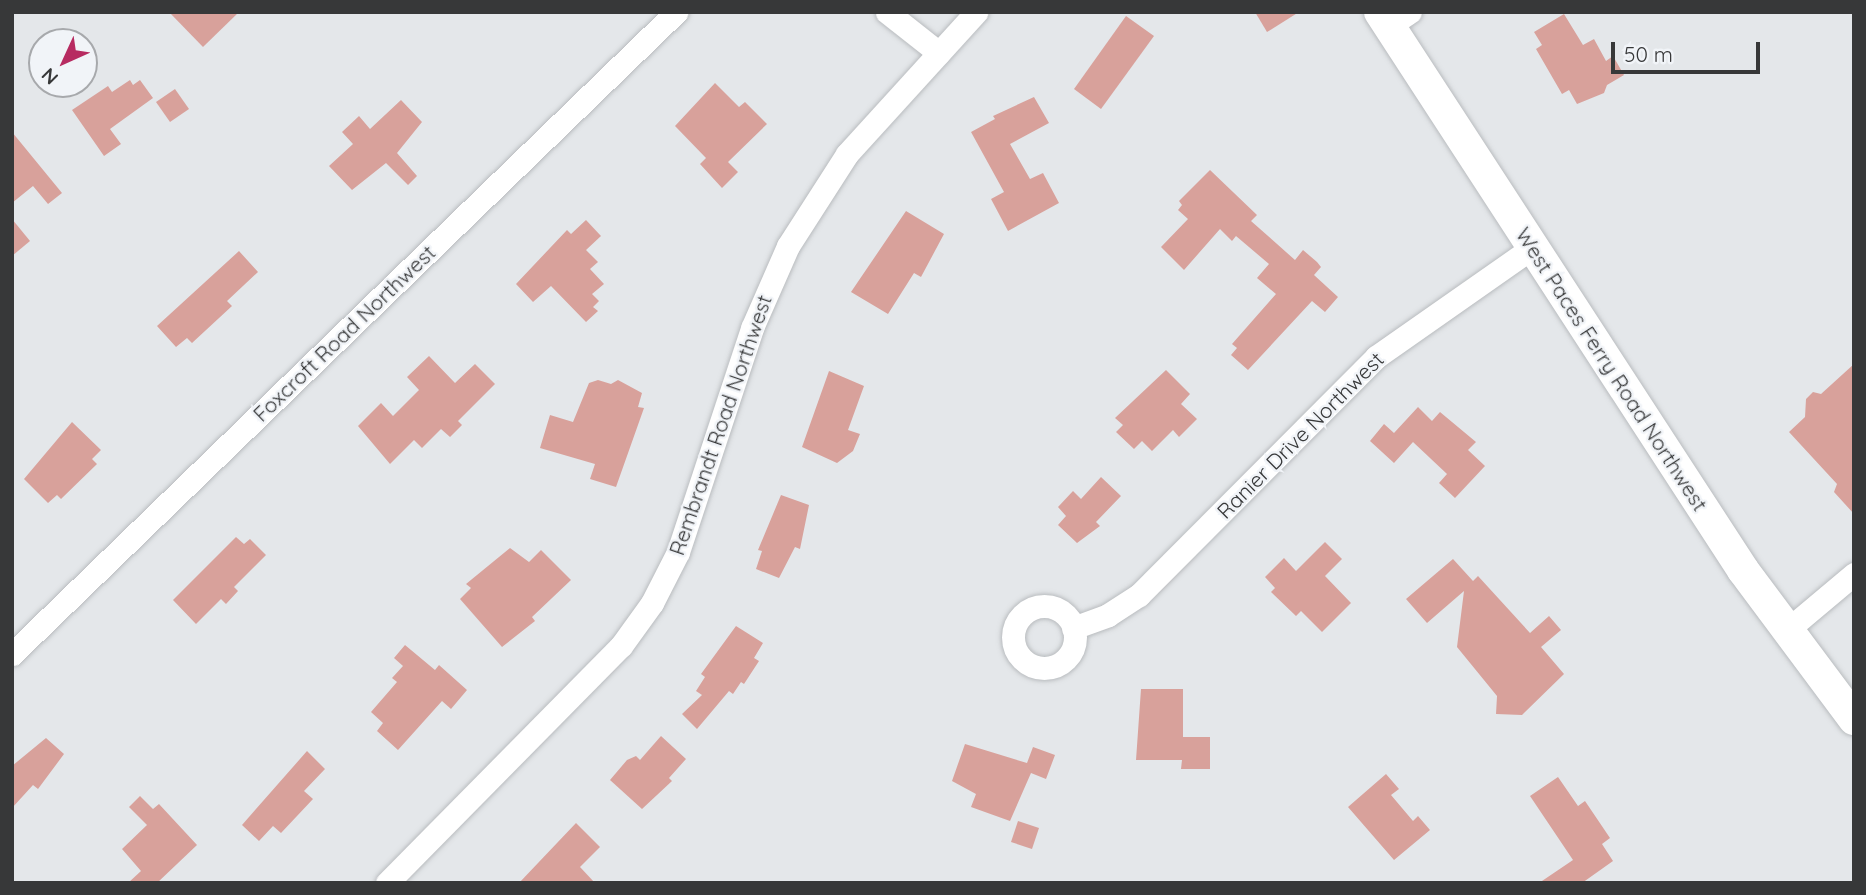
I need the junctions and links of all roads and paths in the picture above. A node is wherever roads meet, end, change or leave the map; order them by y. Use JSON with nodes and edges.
{"nodes":[{"id":1,"x":676,"y":12,"type":"edge"},
{"id":2,"x":887,"y":12,"type":"edge"},
{"id":3,"x":966,"y":15,"type":"edge"},
{"id":4,"x":1393,"y":17,"type":"edge"},
{"id":5,"x":939,"y":53,"type":"junction"},
{"id":6,"x":1533,"y":247,"type":"junction"},
{"id":7,"x":1854,"y":574,"type":"edge"},
{"id":8,"x":1073,"y":628,"type":"dead end"},
{"id":9,"x":1786,"y":631,"type":"junction"},
{"id":10,"x":12,"y":654,"type":"edge"},
{"id":11,"x":1854,"y":719,"type":"edge"},
{"id":12,"x":387,"y":883,"type":"edge"}],
"edges":[{"from":1,"to":10,"type":"street","name":"Foxcroft Road Northwest"},
{"from":2,"to":5,"type":"street"},
{"from":3,"to":5,"type":"street","name":"Rembrandt Road Northwest"},
{"from":4,"to":6,"type":"main road","name":"West Paces Ferry Road Northwest"},
{"from":5,"to":12,"type":"street","name":"Rembrandt Road Northwest"},
{"from":6,"to":8,"type":"street","name":"Ranier Drive Northwest"},
{"from":6,"to":9,"type":"main road","name":"West Paces Ferry Road Northwest"},
{"from":7,"to":9,"type":"street"},
{"from":9,"to":11,"type":"main road","name":"West Paces Ferry Road Northwest"}]}
